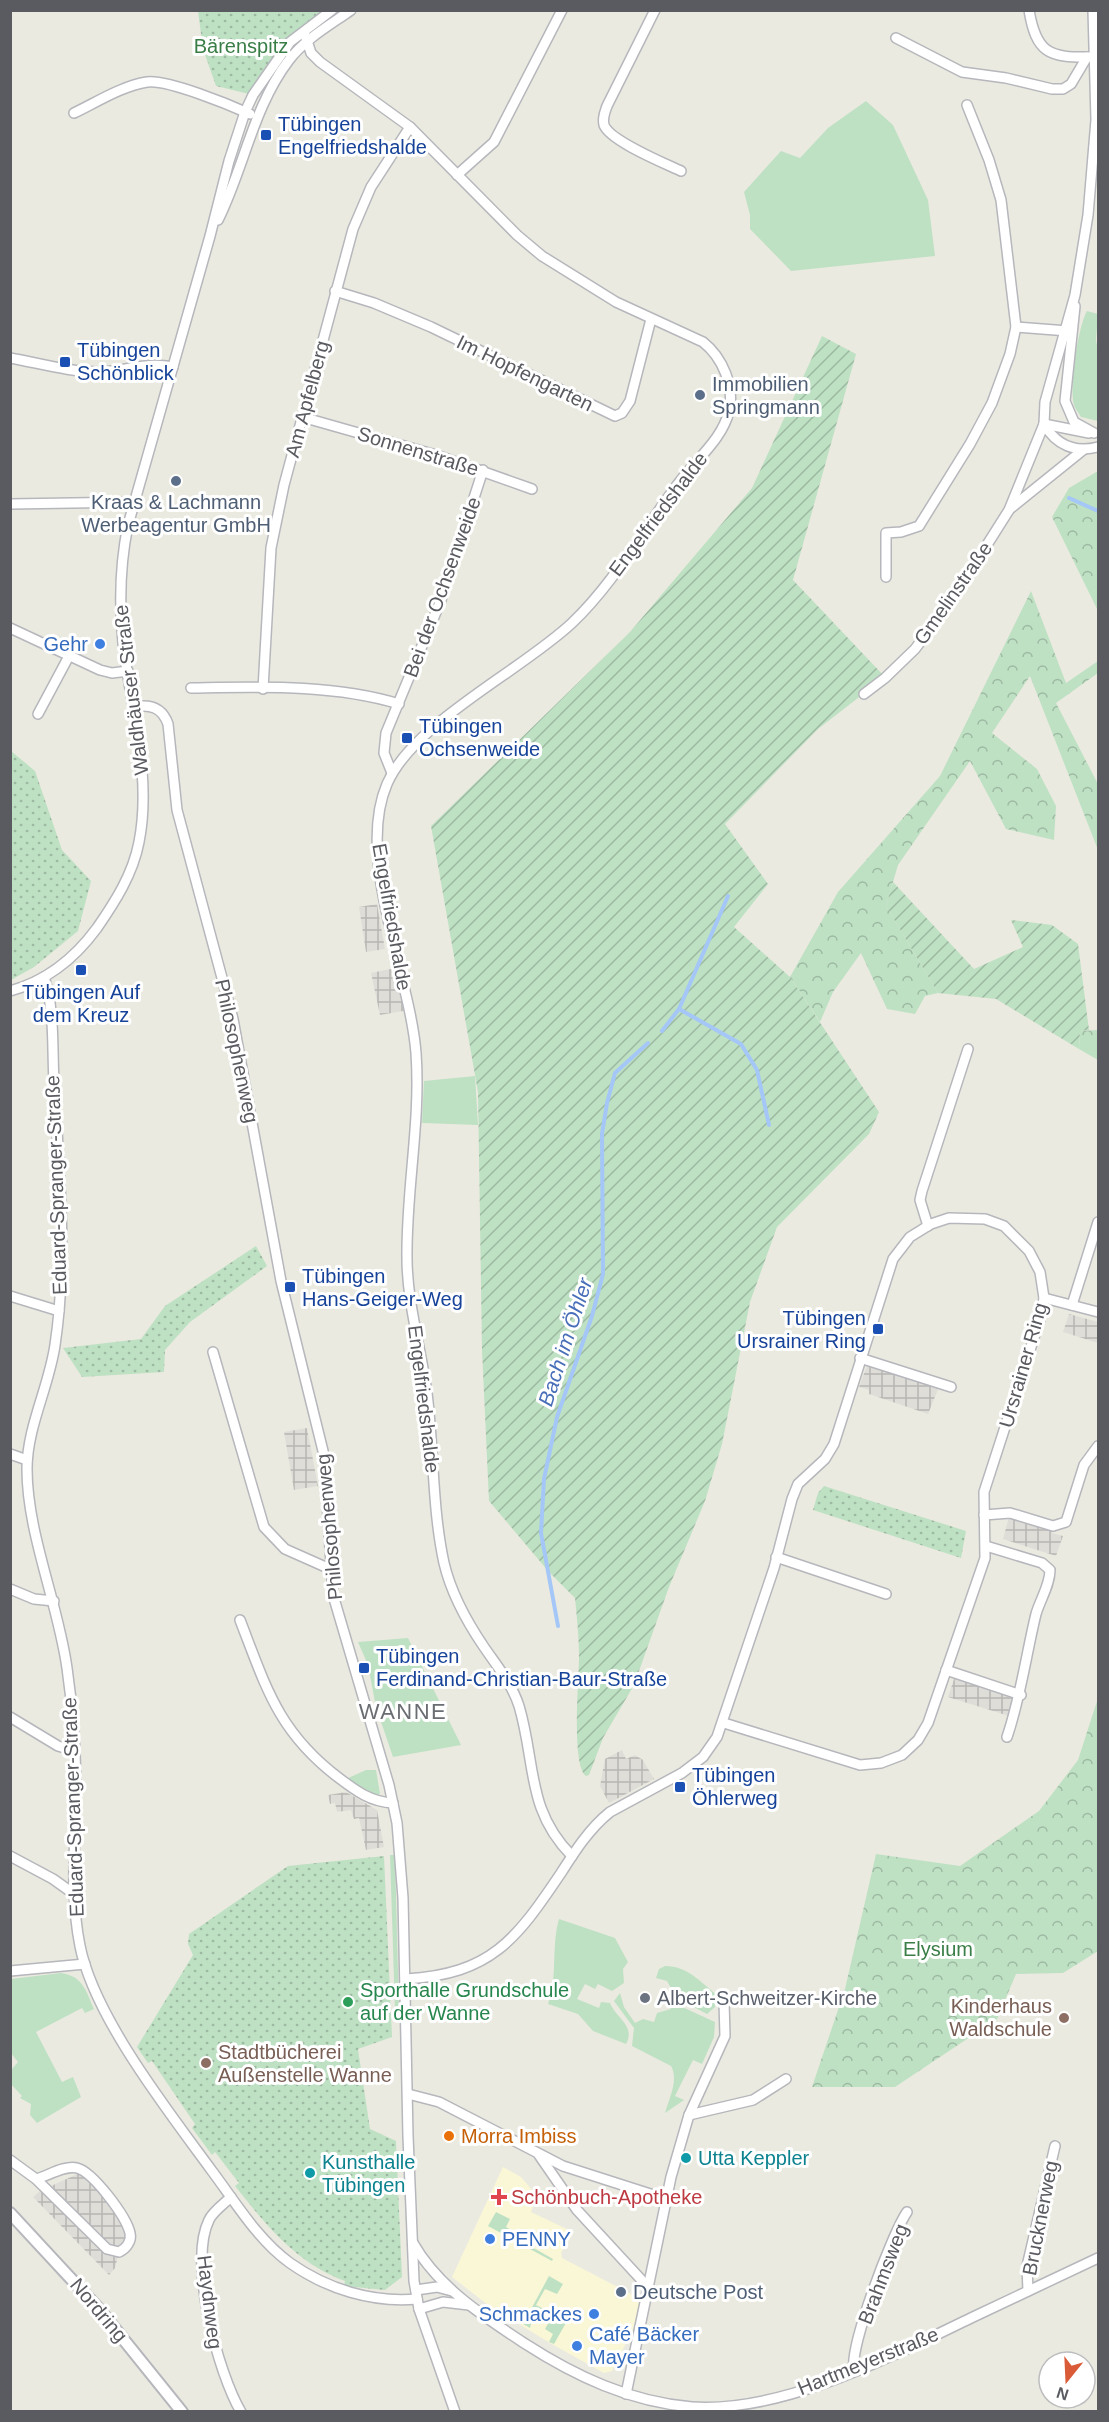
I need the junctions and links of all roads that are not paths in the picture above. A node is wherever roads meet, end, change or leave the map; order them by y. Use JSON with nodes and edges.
{"nodes":[{"id":1,"x":332,"y":10,"type":"edge"},
{"id":2,"x":351,"y":10,"type":"edge"},
{"id":3,"x":561,"y":10,"type":"edge"},
{"id":4,"x":655,"y":10,"type":"edge"},
{"id":5,"x":1029,"y":10,"type":"edge"},
{"id":6,"x":1094,"y":10,"type":"edge"},
{"id":7,"x":304,"y":32,"type":"junction"},
{"id":8,"x":896,"y":38,"type":"dead end"},
{"id":9,"x":294,"y":40,"type":"junction"},
{"id":10,"x":306,"y":43,"type":"junction"},
{"id":11,"x":1091,"y":57,"type":"junction"},
{"id":12,"x":967,"y":105,"type":"dead end"},
{"id":13,"x":245,"y":112,"type":"junction"},
{"id":14,"x":74,"y":113,"type":"dead end"},
{"id":15,"x":257,"y":118,"type":"junction"},
{"id":16,"x":410,"y":127,"type":"junction"},
{"id":17,"x":681,"y":171,"type":"dead end"},
{"id":18,"x":457,"y":175,"type":"junction"},
{"id":19,"x":210,"y":236,"type":"junction"},
{"id":20,"x":335,"y":291,"type":"junction"},
{"id":21,"x":1075,"y":296,"type":"junction"},
{"id":22,"x":651,"y":319,"type":"junction"},
{"id":23,"x":1016,"y":327,"type":"junction"},
{"id":24,"x":1063,"y":330,"type":"junction"},
{"id":25,"x":1074,"y":332,"type":"junction"},
{"id":26,"x":10,"y":358,"type":"edge"},
{"id":27,"x":173,"y":367,"type":"junction"},
{"id":28,"x":302,"y":417,"type":"junction"},
{"id":29,"x":1044,"y":424,"type":"junction"},
{"id":30,"x":1096,"y":433,"type":"edge"},
{"id":31,"x":1098,"y":447,"type":"edge"},
{"id":32,"x":1083,"y":450,"type":"junction"},
{"id":33,"x":483,"y":470,"type":"junction"},
{"id":34,"x":532,"y":489,"type":"dead end"},
{"id":35,"x":135,"y":502,"type":"junction"},
{"id":36,"x":10,"y":504,"type":"edge"},
{"id":37,"x":1009,"y":510,"type":"junction"},
{"id":38,"x":886,"y":577,"type":"dead end"},
{"id":39,"x":10,"y":627,"type":"edge"},
{"id":40,"x":69,"y":656,"type":"junction"},
{"id":41,"x":128,"y":670,"type":"junction"},
{"id":42,"x":191,"y":688,"type":"dead end"},
{"id":43,"x":263,"y":689,"type":"junction"},
{"id":44,"x":864,"y":694,"type":"dead end"},
{"id":45,"x":399,"y":704,"type":"junction"},
{"id":46,"x":134,"y":707,"type":"junction"},
{"id":47,"x":38,"y":714,"type":"dead end"},
{"id":48,"x":392,"y":773,"type":"junction"},
{"id":49,"x":44,"y":977,"type":"junction"},
{"id":50,"x":10,"y":991,"type":"edge"},
{"id":51,"x":968,"y":1049,"type":"dead end"},
{"id":52,"x":1098,"y":1222,"type":"edge"},
{"id":53,"x":928,"y":1226,"type":"junction"},
{"id":54,"x":10,"y":1296,"type":"edge"},
{"id":55,"x":1044,"y":1298,"type":"junction"},
{"id":56,"x":1072,"y":1305,"type":"junction"},
{"id":57,"x":59,"y":1311,"type":"junction"},
{"id":58,"x":1098,"y":1312,"type":"edge"},
{"id":59,"x":213,"y":1352,"type":"dead end"},
{"id":60,"x":860,"y":1358,"type":"junction"},
{"id":61,"x":951,"y":1387,"type":"dead end"},
{"id":62,"x":1098,"y":1446,"type":"edge"},
{"id":63,"x":10,"y":1454,"type":"edge"},
{"id":64,"x":27,"y":1460,"type":"junction"},
{"id":65,"x":984,"y":1515,"type":"junction"},
{"id":66,"x":986,"y":1546,"type":"junction"},
{"id":67,"x":776,"y":1557,"type":"junction"},
{"id":68,"x":330,"y":1569,"type":"junction"},
{"id":69,"x":10,"y":1589,"type":"edge"},
{"id":70,"x":886,"y":1594,"type":"dead end"},
{"id":71,"x":54,"y":1601,"type":"junction"},
{"id":72,"x":240,"y":1620,"type":"dead end"},
{"id":73,"x":946,"y":1670,"type":"junction"},
{"id":74,"x":1021,"y":1695,"type":"junction"},
{"id":75,"x":10,"y":1717,"type":"edge"},
{"id":76,"x":724,"y":1723,"type":"junction"},
{"id":77,"x":1007,"y":1737,"type":"dead end"},
{"id":78,"x":75,"y":1750,"type":"junction"},
{"id":79,"x":393,"y":1803,"type":"junction"},
{"id":80,"x":10,"y":1856,"type":"edge"},
{"id":81,"x":572,"y":1856,"type":"junction"},
{"id":82,"x":74,"y":1894,"type":"junction"},
{"id":83,"x":85,"y":1964,"type":"junction"},
{"id":84,"x":10,"y":1971,"type":"edge"},
{"id":85,"x":406,"y":1979,"type":"junction"},
{"id":86,"x":724,"y":2002,"type":"dead end"},
{"id":87,"x":786,"y":2079,"type":"dead end"},
{"id":88,"x":408,"y":2094,"type":"junction"},
{"id":89,"x":689,"y":2115,"type":"junction"},
{"id":90,"x":1055,"y":2146,"type":"dead end"},
{"id":91,"x":539,"y":2155,"type":"junction"},
{"id":92,"x":10,"y":2160,"type":"edge"},
{"id":93,"x":36,"y":2179,"type":"junction"},
{"id":94,"x":231,"y":2197,"type":"junction"},
{"id":95,"x":666,"y":2199,"type":"junction"},
{"id":96,"x":907,"y":2212,"type":"dead end"},
{"id":97,"x":10,"y":2213,"type":"edge"},
{"id":98,"x":412,"y":2242,"type":"junction"},
{"id":99,"x":1098,"y":2259,"type":"edge"},
{"id":100,"x":648,"y":2287,"type":"junction"},
{"id":101,"x":454,"y":2291,"type":"junction"},
{"id":102,"x":1028,"y":2291,"type":"junction"},
{"id":103,"x":418,"y":2299,"type":"junction"},
{"id":104,"x":469,"y":2305,"type":"junction"},
{"id":105,"x":854,"y":2370,"type":"junction"},
{"id":106,"x":626,"y":2394,"type":"junction"},
{"id":107,"x":182,"y":2412,"type":"edge"},
{"id":108,"x":241,"y":2412,"type":"edge"},
{"id":109,"x":455,"y":2412,"type":"edge"}],
"edges":[{"from":1,"to":7,"type":"street","name":"Waldhäuser Straße"},
{"from":2,"to":10,"type":"street","name":"Waldhäuser Straße"},
{"from":3,"to":18,"type":"street"},
{"from":4,"to":17,"type":"street"},
{"from":5,"to":11,"type":"street"},
{"from":6,"to":11,"type":"street","name":"Gmelinstraße"},
{"from":7,"to":9,"type":"street","name":"Waldhäuser Straße"},
{"from":7,"to":10,"type":"street","name":"Engelfriedshalde"},
{"from":8,"to":11,"type":"street"},
{"from":9,"to":10,"type":"street"},
{"from":9,"to":13,"type":"street","name":"Waldhäuser Straße"},
{"from":10,"to":15,"type":"street","name":"Waldhäuser Straße"},
{"from":10,"to":16,"type":"street","name":"Engelfriedshalde"},
{"from":11,"to":21,"type":"street","name":"Gmelinstraße"},
{"from":12,"to":23,"type":"street"},
{"from":13,"to":14,"type":"street"},
{"from":13,"to":15,"type":"street"},
{"from":13,"to":19,"type":"street","name":"Waldhäuser Straße"},
{"from":15,"to":19,"type":"street","name":"Waldhäuser Straße"},
{"from":16,"to":18,"type":"street","name":"Engelfriedshalde"},
{"from":16,"to":20,"type":"street","name":"Am Apfelberg"},
{"from":18,"to":22,"type":"street","name":"Engelfriedshalde"},
{"from":19,"to":27,"type":"street","name":"Waldhäuser Straße"},
{"from":20,"to":22,"type":"street","name":"Im Hopfengarten"},
{"from":20,"to":28,"type":"street","name":"Am Apfelberg"},
{"from":21,"to":24,"type":"street","name":"Gmelinstraße"},
{"from":21,"to":25,"type":"street","name":"Gmelinstraße"},
{"from":22,"to":48,"type":"street","name":"Engelfriedshalde"},
{"from":23,"to":24,"type":"street"},
{"from":23,"to":38,"type":"street"},
{"from":24,"to":25,"type":"street"},
{"from":24,"to":29,"type":"street","name":"Gmelinstraße"},
{"from":25,"to":30,"type":"street","name":"Gmelinstraße"},
{"from":26,"to":27,"type":"street"},
{"from":27,"to":35,"type":"street","name":"Waldhäuser Straße"},
{"from":28,"to":33,"type":"street","name":"Sonnenstraße"},
{"from":28,"to":43,"type":"street","name":"Am Apfelberg"},
{"from":29,"to":30,"type":"street"},
{"from":29,"to":32,"type":"street"},
{"from":29,"to":37,"type":"street","name":"Gmelinstraße"},
{"from":31,"to":32,"type":"street"},
{"from":32,"to":37,"type":"street","name":"Gmelinstraße"},
{"from":33,"to":34,"type":"street","name":"Sonnenstraße"},
{"from":33,"to":45,"type":"street","name":"Bei der Ochsenweide"},
{"from":35,"to":36,"type":"street"},
{"from":35,"to":41,"type":"street","name":"Waldhäuser Straße"},
{"from":37,"to":44,"type":"street","name":"Gmelinstraße"},
{"from":39,"to":40,"type":"street"},
{"from":40,"to":41,"type":"street"},
{"from":40,"to":47,"type":"street"},
{"from":41,"to":46,"type":"street","name":"Waldhäuser Straße"},
{"from":42,"to":43,"type":"street"},
{"from":43,"to":45,"type":"street"},
{"from":45,"to":48,"type":"street","name":"Bei der Ochsenweide"},
{"from":46,"to":49,"type":"street","name":"Waldhäuser Straße"},
{"from":46,"to":68,"type":"street","name":"Philosophenweg"},
{"from":48,"to":81,"type":"street","name":"Engelfriedshalde"},
{"from":49,"to":50,"type":"street","name":"Waldhäuser Straße"},
{"from":49,"to":57,"type":"street","name":"Eduard-Spranger-Straße"},
{"from":51,"to":53,"type":"street"},
{"from":52,"to":56,"type":"street"},
{"from":53,"to":55,"type":"street","name":"Ursrainer Ring"},
{"from":53,"to":60,"type":"street","name":"Ursrainer Ring"},
{"from":54,"to":57,"type":"street"},
{"from":55,"to":56,"type":"street"},
{"from":55,"to":65,"type":"street","name":"Ursrainer Ring"},
{"from":56,"to":58,"type":"street"},
{"from":57,"to":64,"type":"street","name":"Eduard-Spranger-Straße"},
{"from":59,"to":68,"type":"street"},
{"from":60,"to":61,"type":"street"},
{"from":60,"to":67,"type":"street","name":"Ursrainer Ring"},
{"from":62,"to":65,"type":"street"},
{"from":63,"to":64,"type":"street"},
{"from":64,"to":71,"type":"street","name":"Eduard-Spranger-Straße"},
{"from":65,"to":66,"type":"street","name":"Ursrainer Ring"},
{"from":66,"to":73,"type":"street","name":"Ursrainer Ring"},
{"from":66,"to":74,"type":"street"},
{"from":67,"to":70,"type":"street"},
{"from":67,"to":76,"type":"street","name":"Ursrainer Ring"},
{"from":68,"to":79,"type":"street","name":"Philosophenweg"},
{"from":69,"to":71,"type":"street"},
{"from":71,"to":78,"type":"street","name":"Eduard-Spranger-Straße"},
{"from":72,"to":79,"type":"street"},
{"from":73,"to":74,"type":"street"},
{"from":73,"to":76,"type":"street","name":"Ursrainer Ring"},
{"from":74,"to":77,"type":"street"},
{"from":75,"to":78,"type":"street"},
{"from":76,"to":81,"type":"street"},
{"from":78,"to":82,"type":"street","name":"Eduard-Spranger-Straße"},
{"from":79,"to":85,"type":"street","name":"Philosophenweg"},
{"from":80,"to":82,"type":"street"},
{"from":81,"to":85,"type":"street"},
{"from":82,"to":83,"type":"street","name":"Eduard-Spranger-Straße"},
{"from":83,"to":84,"type":"street"},
{"from":83,"to":94,"type":"street","name":"Eduard-Spranger-Straße"},
{"from":85,"to":88,"type":"street","name":"Philosophenweg"},
{"from":86,"to":89,"type":"street"},
{"from":87,"to":89,"type":"street"},
{"from":88,"to":91,"type":"street"},
{"from":88,"to":98,"type":"street","name":"Philosophenweg"},
{"from":89,"to":95,"type":"street"},
{"from":90,"to":102,"type":"street","name":"Brucknerweg"},
{"from":91,"to":95,"type":"street"},
{"from":91,"to":100,"type":"street"},
{"from":92,"to":93,"type":"street"},
{"from":93,"to":93,"type":"street"},
{"from":94,"to":103,"type":"street","name":"Eduard-Spranger-Straße"},
{"from":94,"to":108,"type":"street","name":"Haydnweg"},
{"from":95,"to":100,"type":"street"},
{"from":96,"to":105,"type":"street","name":"Brahmsweg"},
{"from":97,"to":107,"type":"street","name":"Nordring"},
{"from":98,"to":101,"type":"street","name":"Hartmeyerstraße"},
{"from":98,"to":103,"type":"street","name":"Philosophenweg"},
{"from":99,"to":102,"type":"street","name":"Hartmeyerstraße"},
{"from":100,"to":106,"type":"street"},
{"from":101,"to":103,"type":"street"},
{"from":101,"to":104,"type":"street","name":"Hartmeyerstraße"},
{"from":102,"to":105,"type":"street","name":"Hartmeyerstraße"},
{"from":103,"to":104,"type":"street"},
{"from":103,"to":109,"type":"street","name":"Philosophenweg"},
{"from":104,"to":106,"type":"street","name":"Hartmeyerstraße"},
{"from":105,"to":106,"type":"street","name":"Hartmeyerstraße"}]}
